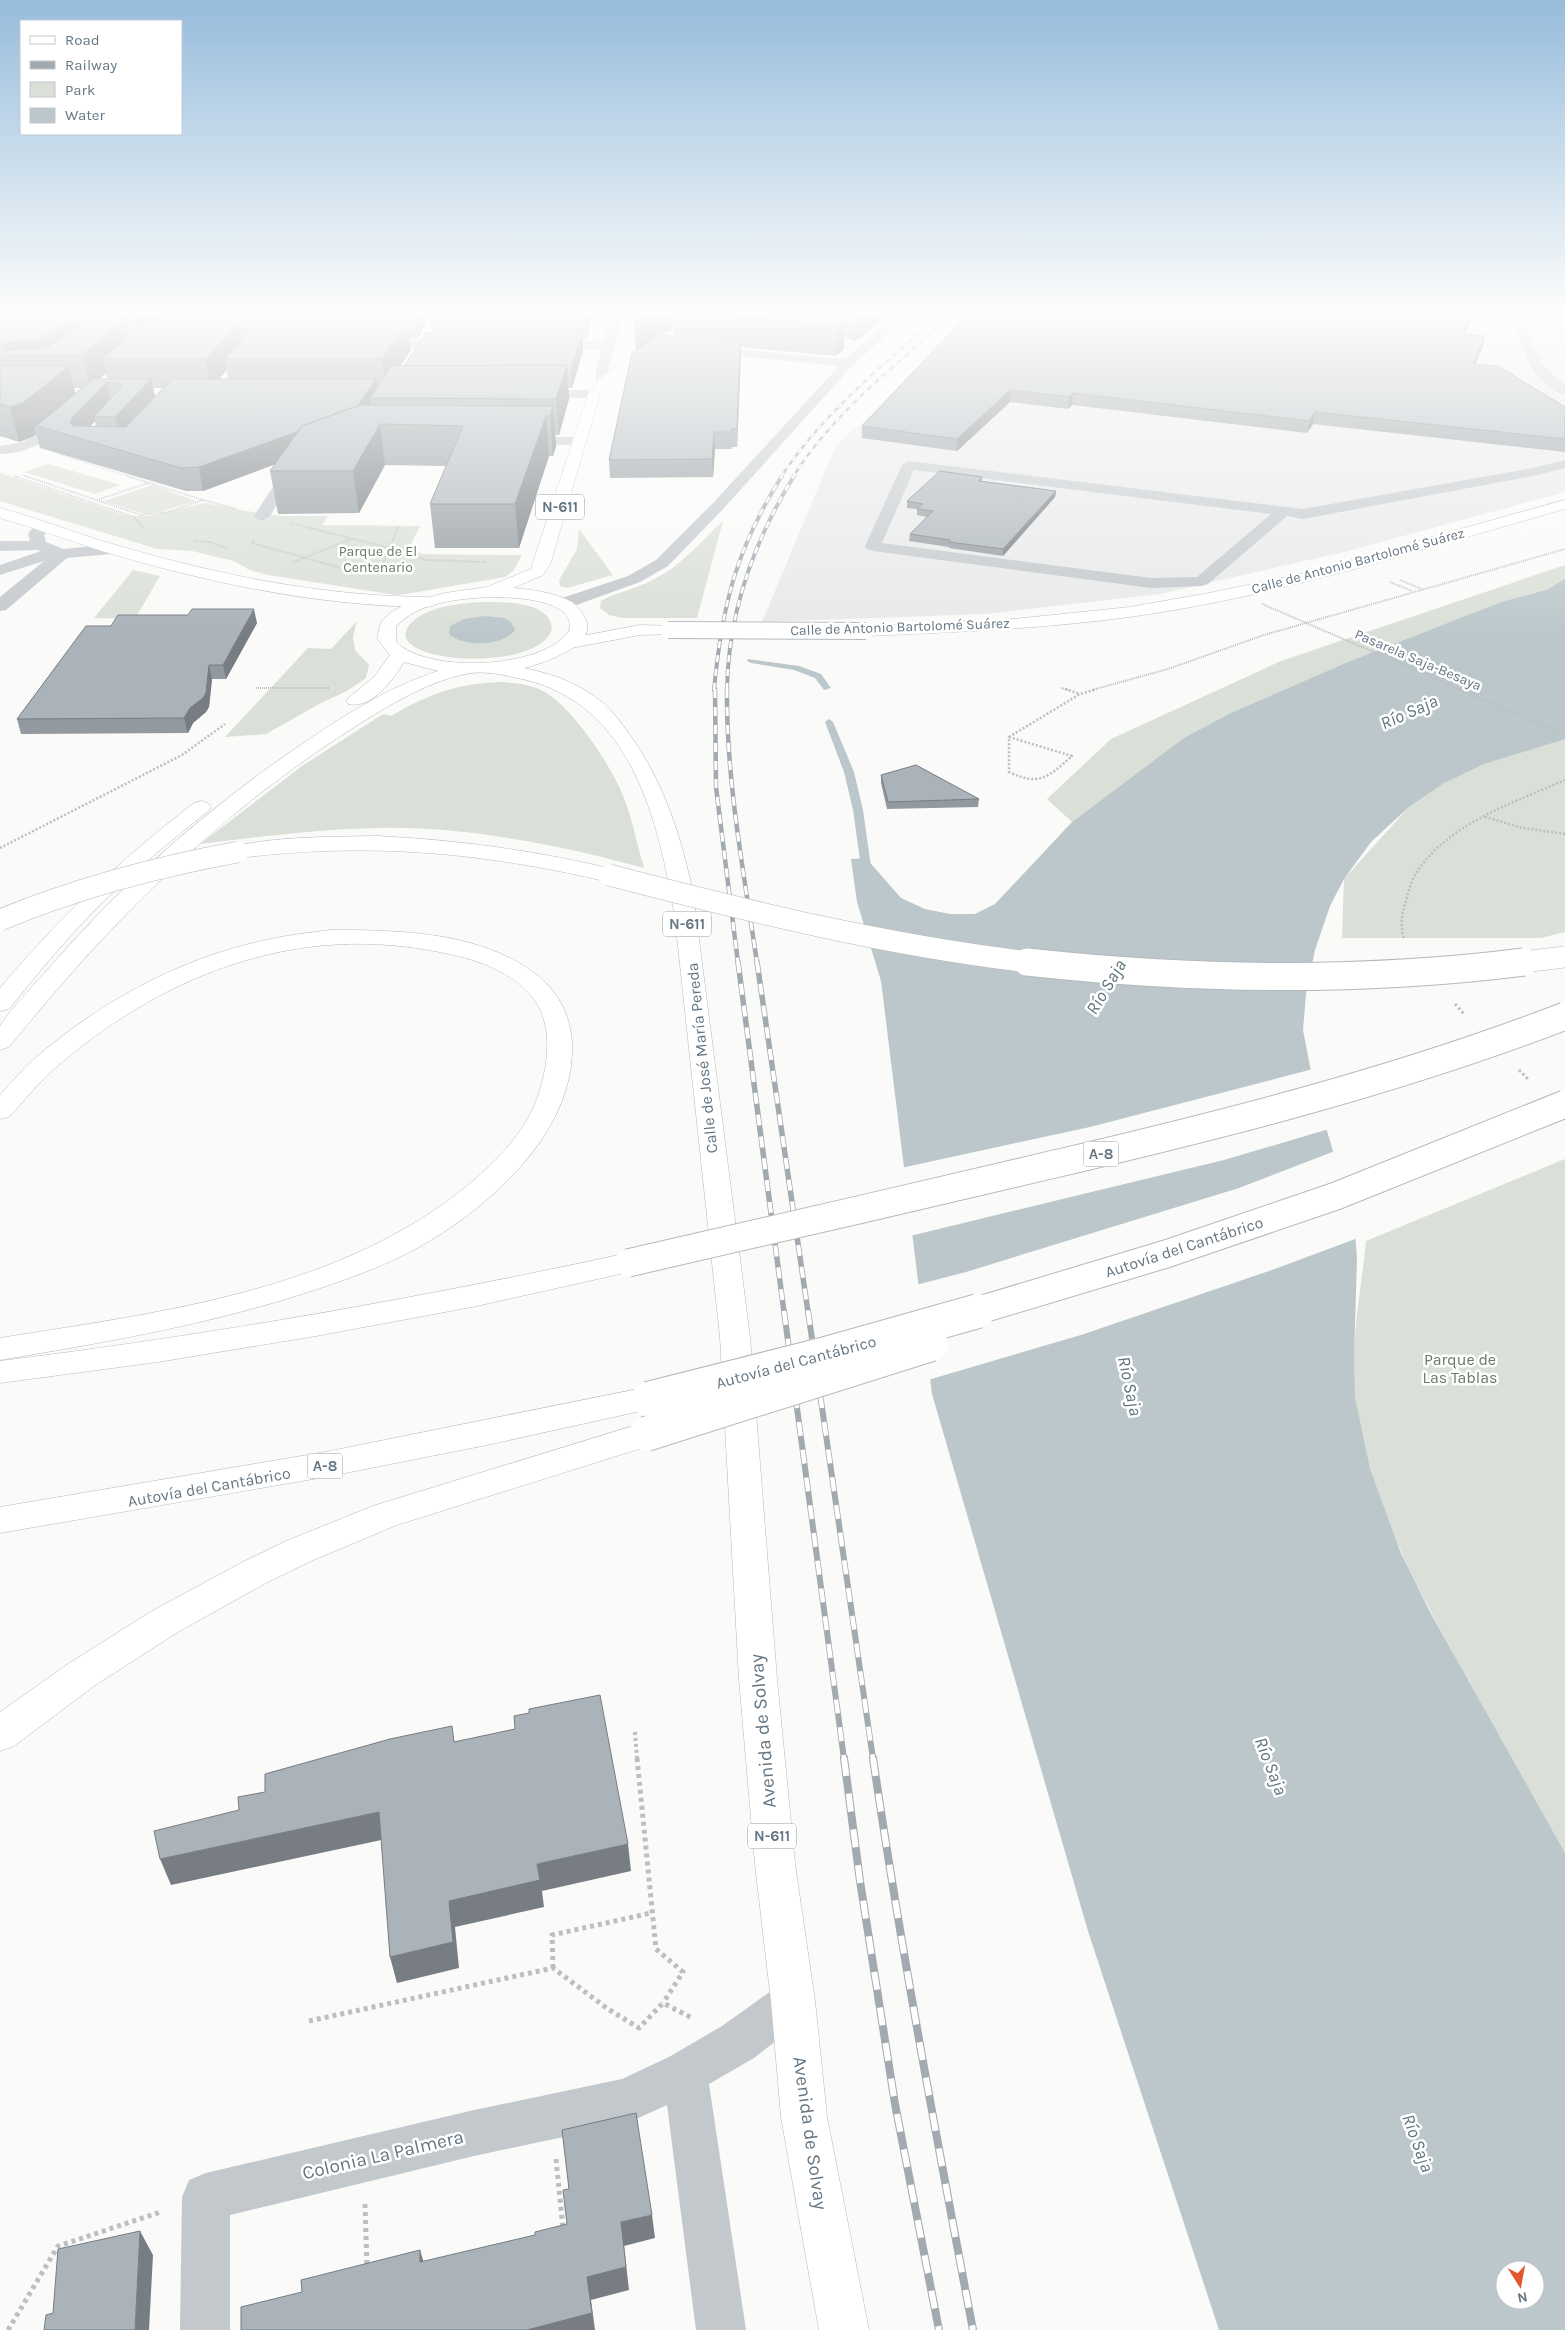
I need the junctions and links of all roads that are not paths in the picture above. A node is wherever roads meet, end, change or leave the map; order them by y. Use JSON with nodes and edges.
{"nodes":[{"id":1,"x":65,"y":419,"type":"edge"},
{"id":2,"x":588,"y":419,"type":"edge"},
{"id":3,"x":797,"y":419,"type":"edge"},
{"id":4,"x":506,"y":441,"type":"edge"},
{"id":5,"x":580,"y":442,"type":"junction"},
{"id":6,"x":0,"y":450,"type":"edge"},
{"id":7,"x":309,"y":459,"type":"edge"},
{"id":8,"x":1565,"y":464,"type":"edge"},
{"id":9,"x":1565,"y":504,"type":"edge"},
{"id":10,"x":1284,"y":511,"type":"junction"},
{"id":11,"x":0,"y":513,"type":"edge"},
{"id":12,"x":262,"y":516,"type":"road end"},
{"id":13,"x":45,"y":526,"type":"junction"},
{"id":14,"x":39,"y":545,"type":"junction"},
{"id":15,"x":0,"y":546,"type":"edge"},
{"id":16,"x":111,"y":549,"type":"junction"},
{"id":17,"x":59,"y":553,"type":"junction"},
{"id":18,"x":0,"y":570,"type":"edge"},
{"id":19,"x":537,"y":572,"type":"junction"},
{"id":20,"x":489,"y":592,"type":"junction"},
{"id":21,"x":341,"y":599,"type":"junction"},
{"id":22,"x":554,"y":601,"type":"junction"},
{"id":23,"x":427,"y":602,"type":"junction"},
{"id":24,"x":0,"y":606,"type":"edge"},
{"id":25,"x":590,"y":620,"type":"junction"},
{"id":26,"x":392,"y":621,"type":"junction"},
{"id":27,"x":640,"y":630,"type":"junction"},
{"id":28,"x":561,"y":647,"type":"junction"},
{"id":29,"x":400,"y":653,"type":"junction"},
{"id":30,"x":491,"y":667,"type":"junction"},
{"id":31,"x":466,"y":668,"type":"junction"},
{"id":32,"x":583,"y":696,"type":"junction"},
{"id":33,"x":0,"y":920,"type":"edge"},
{"id":34,"x":1565,"y":957,"type":"edge"},
{"id":35,"x":0,"y":1004,"type":"edge"},
{"id":36,"x":1565,"y":1016,"type":"edge"},
{"id":37,"x":0,"y":1042,"type":"edge"},
{"id":38,"x":1565,"y":1104,"type":"edge"},
{"id":39,"x":0,"y":1111,"type":"edge"},
{"id":40,"x":1337,"y":1195,"type":"junction"},
{"id":41,"x":735,"y":1337,"type":"joint"},
{"id":42,"x":0,"y":1349,"type":"edge"},
{"id":43,"x":0,"y":1372,"type":"edge"},
{"id":44,"x":0,"y":1520,"type":"edge"},
{"id":45,"x":0,"y":1734,"type":"edge"},
{"id":46,"x":793,"y":2000,"type":"junction"},
{"id":47,"x":685,"y":2073,"type":"junction"},
{"id":48,"x":205,"y":2330,"type":"edge"},
{"id":49,"x":720,"y":2330,"type":"edge"},
{"id":50,"x":844,"y":2330,"type":"edge"}],
"edges":[{"from":1,"to":6,"type":"street"},
{"from":2,"to":5,"type":"main road","number":"N-611"},
{"from":3,"to":22,"type":"street"},
{"from":4,"to":5,"type":"street"},
{"from":5,"to":19,"type":"main road","number":"N-611"},
{"from":7,"to":12,"type":"street"},
{"from":8,"to":10,"type":"street"},
{"from":9,"to":27,"type":"main road","name":"Calle de Antonio Bartolomé Suárez","bridge":true},
{"from":10,"to":10,"type":"street"},
{"from":11,"to":13,"type":"main road"},
{"from":13,"to":14,"type":"street"},
{"from":13,"to":16,"type":"main road"},
{"from":14,"to":15,"type":"street"},
{"from":14,"to":17,"type":"street"},
{"from":16,"to":17,"type":"street"},
{"from":16,"to":21,"type":"main road"},
{"from":17,"to":18,"type":"street"},
{"from":17,"to":24,"type":"street"},
{"from":19,"to":20,"type":"main road"},
{"from":19,"to":22,"type":"main road"},
{"from":20,"to":22,"type":"main road"},
{"from":20,"to":23,"type":"main road"},
{"from":21,"to":23,"type":"main road"},
{"from":21,"to":26,"type":"main road"},
{"from":22,"to":25,"type":"main road"},
{"from":23,"to":26,"type":"main road"},
{"from":25,"to":27,"type":"main road","name":"Calle de Antonio Bartolomé Suárez"},
{"from":25,"to":28,"type":"main road"},
{"from":26,"to":29,"type":"main road"},
{"from":27,"to":28,"type":"main road","name":"Calle de Antonio Bartolomé Suárez"},
{"from":28,"to":30,"type":"main road","number":"N-611"},
{"from":28,"to":32,"type":"main road","name":"Calle de José María Pereda","number":"N-611"},
{"from":29,"to":31,"type":"main road","number":"N-611"},
{"from":29,"to":35,"type":"main road"},
{"from":30,"to":31,"type":"main road","number":"N-611"},
{"from":30,"to":32,"type":"main road","name":"Calle de José María Pereda","number":"N-611"},
{"from":31,"to":37,"type":"main road"},
{"from":32,"to":41,"type":"main road","name":"Calle de José María Pereda","number":"N-611"},
{"from":33,"to":34,"type":"main road","bridge":true},
{"from":36,"to":43,"type":"main road","number":"A-8","bridge":true},
{"from":38,"to":40,"type":"main road","name":"Autovía del Cantábrico","number":"A-8","bridge":true},
{"from":39,"to":42,"type":"main road"},
{"from":40,"to":44,"type":"main road","name":"Autovía del Cantábrico","number":"A-8","bridge":true},
{"from":40,"to":45,"type":"main road","bridge":true},
{"from":41,"to":46,"type":"main road","name":"Avenida de Solvay","number":"N-611"},
{"from":46,"to":47,"type":"street","name":"Colonia La Palmera"},
{"from":46,"to":50,"type":"main road","name":"Avenida de Solvay","number":"N-611"},
{"from":47,"to":48,"type":"street","name":"Colonia La Palmera"},
{"from":47,"to":49,"type":"street"}]}
